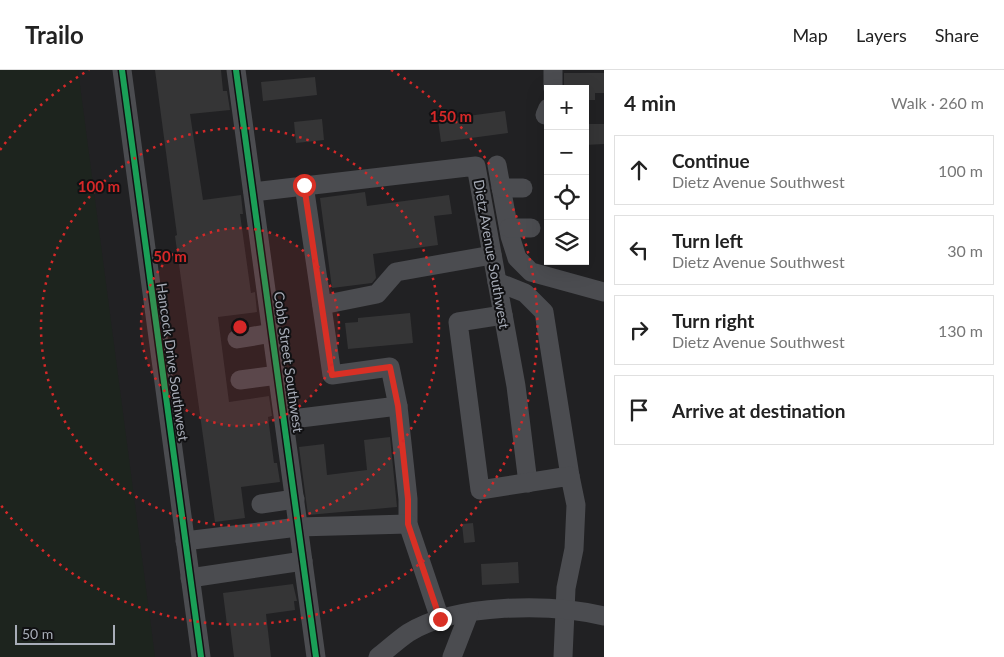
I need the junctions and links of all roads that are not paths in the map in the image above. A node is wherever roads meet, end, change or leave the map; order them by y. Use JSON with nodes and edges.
{"nodes":[{"id":1,"x":122,"y":70,"type":"edge"},
{"id":2,"x":236,"y":70,"type":"edge"},
{"id":3,"x":553,"y":70,"type":"edge"},
{"id":4,"x":553,"y":85,"type":"edge"},
{"id":5,"x":497,"y":166,"type":"dead end"},
{"id":6,"x":304,"y":185,"type":"junction"},
{"id":7,"x":501,"y":188,"type":"junction"},
{"id":8,"x":523,"y":188,"type":"dead end"},
{"id":9,"x":253,"y":192,"type":"junction"},
{"id":10,"x":509,"y":228,"type":"junction"},
{"id":11,"x":531,"y":228,"type":"dead end"},
{"id":12,"x":492,"y":255,"type":"junction"},
{"id":13,"x":497,"y":282,"type":"junction"},
{"id":14,"x":604,"y":292,"type":"edge"},
{"id":15,"x":322,"y":304,"type":"junction"},
{"id":16,"x":503,"y":315,"type":"junction"},
{"id":17,"x":272,"y":333,"type":"junction"},
{"id":18,"x":237,"y":339,"type":"dead end"},
{"id":19,"x":278,"y":375,"type":"junction"},
{"id":20,"x":240,"y":380,"type":"dead end"},
{"id":21,"x":398,"y":406,"type":"junction"},
{"id":22,"x":284,"y":420,"type":"junction"},
{"id":23,"x":570,"y":476,"type":"junction"},
{"id":24,"x":528,"y":483,"type":"junction"},
{"id":25,"x":294,"y":499,"type":"junction"},
{"id":26,"x":260,"y":504,"type":"dead end"},
{"id":27,"x":408,"y":524,"type":"junction"},
{"id":28,"x":298,"y":527,"type":"junction"},
{"id":29,"x":185,"y":541,"type":"junction"},
{"id":30,"x":303,"y":561,"type":"junction"},
{"id":31,"x":190,"y":578,"type":"junction"},
{"id":32,"x":565,"y":608,"type":"junction"},
{"id":33,"x":469,"y":613,"type":"junction"},
{"id":34,"x":604,"y":616,"type":"edge"},
{"id":35,"x":440,"y":619,"type":"junction"},
{"id":36,"x":201,"y":657,"type":"edge"},
{"id":37,"x":316,"y":657,"type":"edge"},
{"id":38,"x":378,"y":657,"type":"edge"},
{"id":39,"x":452,"y":657,"type":"edge"},
{"id":40,"x":563,"y":657,"type":"edge"}],
"edges":[{"from":1,"to":29,"type":"street","name":"Hancock Drive Southwest"},
{"from":2,"to":9,"type":"street","name":"Cobb Street Southwest"},
{"from":3,"to":4,"type":"street"},
{"from":5,"to":7,"type":"street"},
{"from":6,"to":9,"type":"street","name":"Dietz Avenue Southwest"},
{"from":6,"to":12,"type":"street","name":"Dietz Avenue Southwest"},
{"from":6,"to":15,"type":"street"},
{"from":7,"to":8,"type":"street"},
{"from":7,"to":10,"type":"street"},
{"from":9,"to":17,"type":"street","name":"Cobb Street Southwest"},
{"from":10,"to":11,"type":"street"},
{"from":10,"to":14,"type":"street"},
{"from":12,"to":13,"type":"street","name":"Dietz Avenue Southwest"},
{"from":12,"to":15,"type":"street"},
{"from":13,"to":16,"type":"street","name":"Dietz Avenue Southwest"},
{"from":13,"to":23,"type":"street"},
{"from":15,"to":21,"type":"street"},
{"from":16,"to":24,"type":"street","name":"Dietz Avenue Southwest"},
{"from":16,"to":24,"type":"street"},
{"from":17,"to":18,"type":"street"},
{"from":17,"to":19,"type":"street","name":"Cobb Street Southwest"},
{"from":19,"to":20,"type":"street"},
{"from":19,"to":22,"type":"street","name":"Cobb Street Southwest"},
{"from":21,"to":22,"type":"street"},
{"from":21,"to":27,"type":"street"},
{"from":22,"to":25,"type":"street","name":"Cobb Street Southwest"},
{"from":23,"to":24,"type":"street"},
{"from":23,"to":32,"type":"street"},
{"from":25,"to":26,"type":"street"},
{"from":25,"to":28,"type":"street","name":"Cobb Street Southwest"},
{"from":27,"to":28,"type":"street"},
{"from":27,"to":35,"type":"street"},
{"from":28,"to":29,"type":"street"},
{"from":28,"to":30,"type":"street","name":"Cobb Street Southwest"},
{"from":29,"to":31,"type":"street","name":"Hancock Drive Southwest"},
{"from":30,"to":31,"type":"street"},
{"from":30,"to":37,"type":"street","name":"Cobb Street Southwest"},
{"from":31,"to":36,"type":"street","name":"Hancock Drive Southwest"},
{"from":32,"to":33,"type":"street"},
{"from":32,"to":34,"type":"street"},
{"from":32,"to":40,"type":"street"},
{"from":33,"to":35,"type":"street"},
{"from":33,"to":39,"type":"street"},
{"from":35,"to":38,"type":"street"}]}
